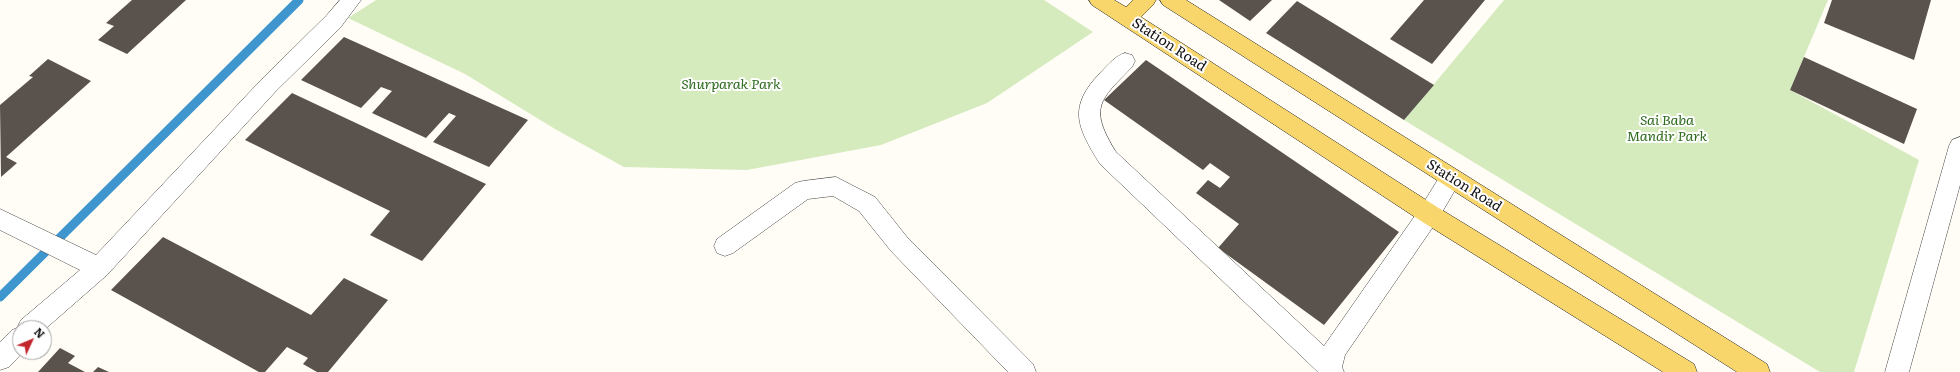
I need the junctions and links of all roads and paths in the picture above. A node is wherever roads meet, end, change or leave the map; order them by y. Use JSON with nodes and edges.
{"nodes":[{"id":1,"x":351,"y":0,"type":"edge"},
{"id":2,"x":1099,"y":0,"type":"edge"},
{"id":3,"x":1146,"y":0,"type":"edge"},
{"id":4,"x":1170,"y":0,"type":"edge"},
{"id":5,"x":1127,"y":18,"type":"junction"},
{"id":6,"x":1125,"y":61,"type":"dead end"},
{"id":7,"x":1960,"y":146,"type":"edge"},
{"id":8,"x":1451,"y":178,"type":"junction"},
{"id":9,"x":1429,"y":214,"type":"junction"},
{"id":10,"x":0,"y":219,"type":"edge"},
{"id":11,"x":725,"y":246,"type":"dead end"},
{"id":12,"x":98,"y":268,"type":"junction"},
{"id":13,"x":38,"y":320,"type":"edge"},
{"id":14,"x":12,"y":346,"type":"edge"},
{"id":15,"x":0,"y":359,"type":"edge"},
{"id":16,"x":1331,"y":370,"type":"edge"},
{"id":17,"x":1024,"y":372,"type":"edge"},
{"id":18,"x":1685,"y":372,"type":"edge"},
{"id":19,"x":1758,"y":372,"type":"edge"},
{"id":20,"x":1897,"y":372,"type":"edge"}],
"edges":[{"from":1,"to":12,"type":"street"},
{"from":2,"to":5,"type":"main road","name":"Station Road"},
{"from":3,"to":5,"type":"main road"},
{"from":4,"to":8,"type":"main road","name":"Station Road"},
{"from":5,"to":9,"type":"main road","name":"Station Road"},
{"from":6,"to":16,"type":"street"},
{"from":7,"to":20,"type":"street"},
{"from":8,"to":9,"type":"street"},
{"from":8,"to":19,"type":"main road","name":"Station Road"},
{"from":9,"to":16,"type":"street"},
{"from":9,"to":18,"type":"main road","name":"Station Road"},
{"from":10,"to":12,"type":"street"},
{"from":11,"to":17,"type":"street"},
{"from":12,"to":13,"type":"street"},
{"from":14,"to":15,"type":"street"}]}
